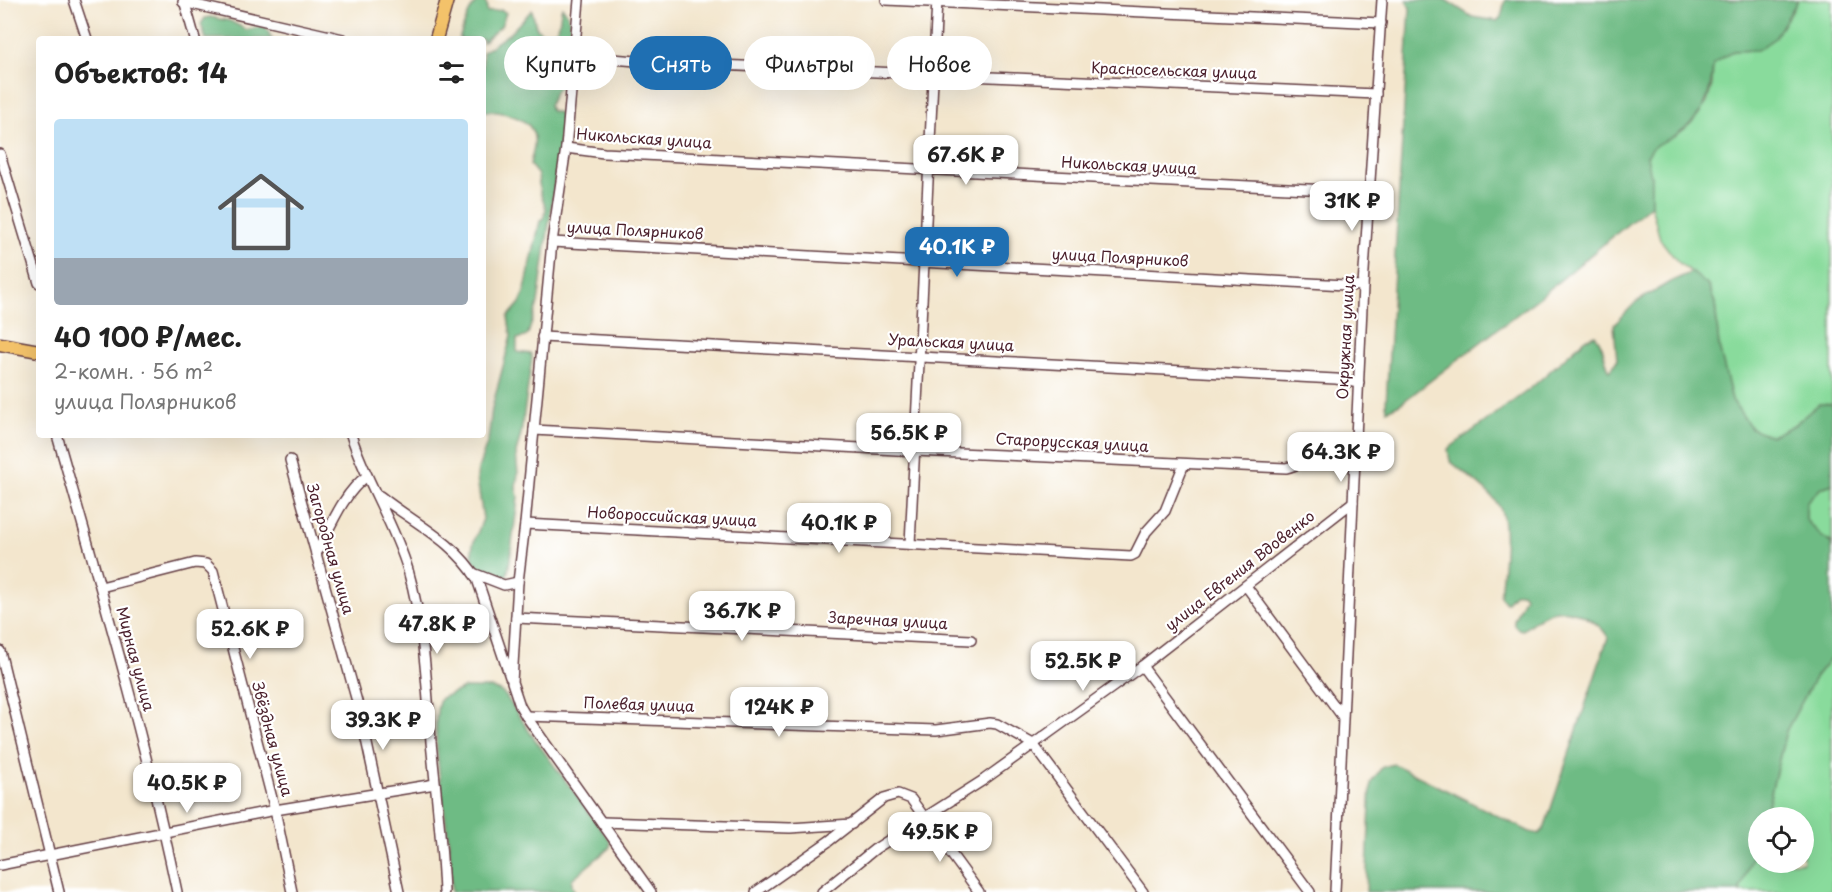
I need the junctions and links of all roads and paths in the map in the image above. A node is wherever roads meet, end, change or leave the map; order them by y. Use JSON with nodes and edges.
{"nodes":[{"id":1,"x":74,"y":0,"type":"edge"},
{"id":2,"x":447,"y":0,"type":"edge"},
{"id":3,"x":579,"y":0,"type":"edge"},
{"id":4,"x":886,"y":0,"type":"edge"},
{"id":5,"x":1382,"y":0,"type":"edge"},
{"id":6,"x":184,"y":1,"type":"edge"},
{"id":7,"x":937,"y":1,"type":"edge"},
{"id":8,"x":1381,"y":23,"type":"junction"},
{"id":9,"x":312,"y":35,"type":"edge"},
{"id":10,"x":86,"y":36,"type":"edge"},
{"id":11,"x":194,"y":36,"type":"edge"},
{"id":12,"x":437,"y":36,"type":"edge"},
{"id":13,"x":576,"y":36,"type":"edge"},
{"id":14,"x":935,"y":36,"type":"edge"},
{"id":15,"x":617,"y":59,"type":"edge"},
{"id":16,"x":887,"y":73,"type":"edge"},
{"id":17,"x":992,"y":78,"type":"edge"},
{"id":18,"x":572,"y":90,"type":"edge"},
{"id":19,"x":932,"y":90,"type":"edge"},
{"id":20,"x":1376,"y":94,"type":"junction"},
{"id":21,"x":566,"y":148,"type":"junction"},
{"id":22,"x":0,"y":154,"type":"edge"},
{"id":23,"x":928,"y":171,"type":"junction"},
{"id":24,"x":1368,"y":192,"type":"junction"},
{"id":25,"x":552,"y":242,"type":"junction"},
{"id":26,"x":924,"y":262,"type":"junction"},
{"id":27,"x":36,"y":273,"type":"edge"},
{"id":28,"x":1363,"y":286,"type":"junction"},
{"id":29,"x":542,"y":337,"type":"junction"},
{"id":30,"x":0,"y":344,"type":"edge"},
{"id":31,"x":36,"y":350,"type":"edge"},
{"id":32,"x":920,"y":356,"type":"junction"},
{"id":33,"x":1359,"y":383,"type":"junction"},
{"id":34,"x":534,"y":430,"type":"junction"},
{"id":35,"x":58,"y":438,"type":"edge"},
{"id":36,"x":352,"y":438,"type":"edge"},
{"id":37,"x":915,"y":451,"type":"junction"},
{"id":38,"x":290,"y":460,"type":"dead end"},
{"id":39,"x":1185,"y":464,"type":"junction"},
{"id":40,"x":1356,"y":466,"type":"junction"},
{"id":41,"x":367,"y":476,"type":"junction"},
{"id":42,"x":376,"y":492,"type":"junction"},
{"id":43,"x":1353,"y":501,"type":"junction"},
{"id":44,"x":525,"y":525,"type":"junction"},
{"id":45,"x":910,"y":544,"type":"junction"},
{"id":46,"x":316,"y":554,"type":"junction"},
{"id":47,"x":473,"y":573,"type":"junction"},
{"id":48,"x":518,"y":582,"type":"junction"},
{"id":49,"x":1246,"y":586,"type":"junction"},
{"id":50,"x":101,"y":587,"type":"junction"},
{"id":51,"x":516,"y":618,"type":"junction"},
{"id":52,"x":971,"y":640,"type":"dead end"},
{"id":53,"x":0,"y":651,"type":"edge"},
{"id":54,"x":1142,"y":666,"type":"junction"},
{"id":55,"x":512,"y":682,"type":"junction"},
{"id":56,"x":526,"y":716,"type":"junction"},
{"id":57,"x":1342,"y":716,"type":"junction"},
{"id":58,"x":1033,"y":744,"type":"junction"},
{"id":59,"x":435,"y":784,"type":"junction"},
{"id":60,"x":379,"y":793,"type":"junction"},
{"id":61,"x":275,"y":810,"type":"junction"},
{"id":62,"x":924,"y":817,"type":"junction"},
{"id":63,"x":602,"y":822,"type":"junction"},
{"id":64,"x":853,"y":824,"type":"junction"},
{"id":65,"x":165,"y":832,"type":"junction"},
{"id":66,"x":51,"y":856,"type":"junction"},
{"id":67,"x":0,"y":865,"type":"edge"},
{"id":68,"x":58,"y":892,"type":"edge"},
{"id":69,"x":177,"y":892,"type":"edge"},
{"id":70,"x":292,"y":892,"type":"edge"},
{"id":71,"x":399,"y":892,"type":"edge"},
{"id":72,"x":444,"y":892,"type":"edge"},
{"id":73,"x":651,"y":892,"type":"edge"},
{"id":74,"x":756,"y":892,"type":"edge"},
{"id":75,"x":822,"y":892,"type":"edge"},
{"id":76,"x":979,"y":892,"type":"edge"},
{"id":77,"x":1143,"y":892,"type":"edge"},
{"id":78,"x":1310,"y":892,"type":"edge"},
{"id":79,"x":1335,"y":892,"type":"edge"}],
"edges":[{"from":1,"to":10,"type":"street"},
{"from":2,"to":12,"type":"main road"},
{"from":3,"to":13,"type":"street"},
{"from":4,"to":7,"type":"street"},
{"from":5,"to":8,"type":"street","name":"Окружная улица"},
{"from":6,"to":9,"type":"street"},
{"from":6,"to":11,"type":"street"},
{"from":7,"to":8,"type":"street"},
{"from":7,"to":14,"type":"street"},
{"from":8,"to":20,"type":"street","name":"Окружная улица"},
{"from":15,"to":16,"type":"street","name":"Красносельская улица"},
{"from":17,"to":20,"type":"street","name":"Красносельская улица"},
{"from":18,"to":21,"type":"street"},
{"from":19,"to":23,"type":"street"},
{"from":20,"to":24,"type":"street","name":"Окружная улица"},
{"from":21,"to":23,"type":"street","name":"Никольская улица"},
{"from":21,"to":25,"type":"street"},
{"from":22,"to":27,"type":"street"},
{"from":23,"to":24,"type":"street","name":"Никольская улица"},
{"from":23,"to":26,"type":"street"},
{"from":24,"to":28,"type":"street","name":"Окружная улица"},
{"from":25,"to":26,"type":"street","name":"улица Полярников"},
{"from":25,"to":29,"type":"street"},
{"from":26,"to":28,"type":"street","name":"улица Полярников"},
{"from":26,"to":32,"type":"street"},
{"from":28,"to":33,"type":"street","name":"Окружная улица"},
{"from":29,"to":32,"type":"street","name":"Уральская улица"},
{"from":29,"to":34,"type":"street"},
{"from":30,"to":31,"type":"main road"},
{"from":32,"to":33,"type":"street","name":"Уральская улица"},
{"from":32,"to":37,"type":"street"},
{"from":33,"to":40,"type":"street","name":"Окружная улица"},
{"from":34,"to":37,"type":"street","name":"Старорусская улица"},
{"from":34,"to":44,"type":"street"},
{"from":35,"to":50,"type":"street","name":"Мирная улица"},
{"from":36,"to":41,"type":"street"},
{"from":37,"to":39,"type":"street","name":"Старорусская улица"},
{"from":37,"to":45,"type":"street"},
{"from":38,"to":46,"type":"street","name":"Загородная улица"},
{"from":39,"to":40,"type":"street","name":"Старорусская улица"},
{"from":39,"to":45,"type":"street","name":"Новороссийская улица"},
{"from":40,"to":43,"type":"street","name":"Окружная улица"},
{"from":41,"to":42,"type":"street"},
{"from":41,"to":46,"type":"street"},
{"from":42,"to":47,"type":"street"},
{"from":42,"to":59,"type":"street"},
{"from":43,"to":49,"type":"street","name":"улица Евгения Вдовенко"},
{"from":43,"to":57,"type":"street","name":"Окружная улица"},
{"from":44,"to":45,"type":"street","name":"Новороссийская улица"},
{"from":44,"to":48,"type":"street"},
{"from":46,"to":60,"type":"street","name":"Загородная улица"},
{"from":47,"to":48,"type":"street"},
{"from":47,"to":55,"type":"street"},
{"from":48,"to":51,"type":"street"},
{"from":49,"to":54,"type":"street","name":"улица Евгения Вдовенко"},
{"from":49,"to":57,"type":"street"},
{"from":50,"to":61,"type":"street","name":"Звёздная улица"},
{"from":50,"to":65,"type":"street","name":"Мирная улица"},
{"from":51,"to":52,"type":"street","name":"Заречная улица"},
{"from":51,"to":55,"type":"street"},
{"from":53,"to":66,"type":"street"},
{"from":54,"to":58,"type":"street","name":"улица Евгения Вдовенко"},
{"from":54,"to":78,"type":"street"},
{"from":55,"to":56,"type":"street"},
{"from":56,"to":58,"type":"street","name":"Полевая улица"},
{"from":56,"to":63,"type":"street"},
{"from":57,"to":79,"type":"street","name":"Окружная улица"},
{"from":58,"to":62,"type":"street","name":"улица Евгения Вдовенко"},
{"from":58,"to":77,"type":"street"},
{"from":59,"to":60,"type":"street"},
{"from":59,"to":72,"type":"street"},
{"from":60,"to":61,"type":"street"},
{"from":60,"to":71,"type":"street","name":"Загородная улица"},
{"from":61,"to":65,"type":"street"},
{"from":61,"to":70,"type":"street","name":"Звёздная улица"},
{"from":62,"to":64,"type":"street"},
{"from":62,"to":75,"type":"street","name":"улица Евгения Вдовенко"},
{"from":62,"to":76,"type":"street"},
{"from":63,"to":64,"type":"street"},
{"from":63,"to":73,"type":"street"},
{"from":64,"to":74,"type":"street"},
{"from":65,"to":66,"type":"street"},
{"from":65,"to":69,"type":"street","name":"Мирная улица"},
{"from":66,"to":67,"type":"street"},
{"from":66,"to":68,"type":"street"}]}
